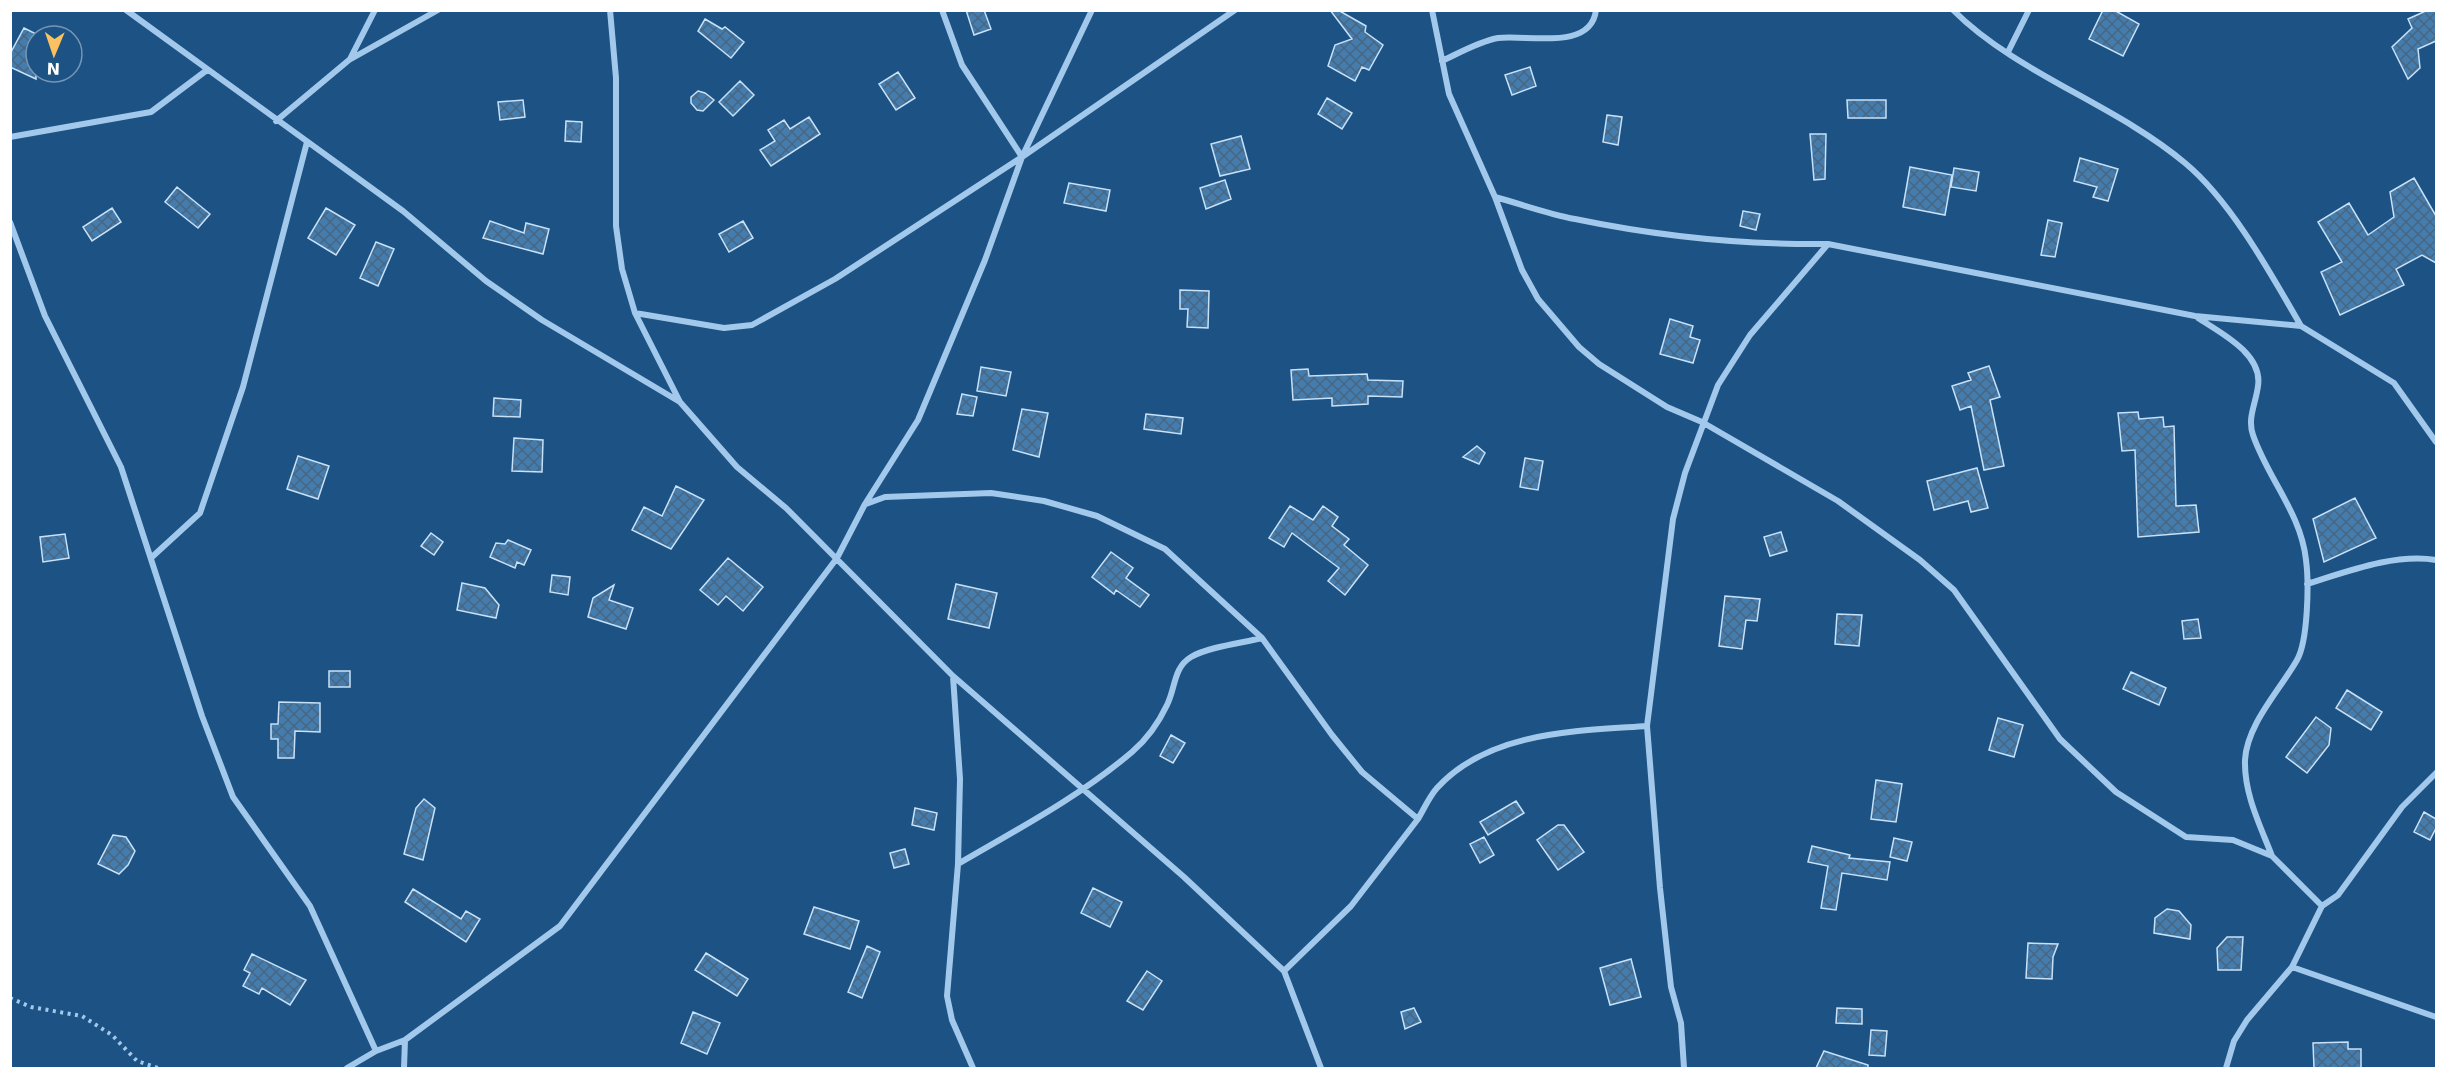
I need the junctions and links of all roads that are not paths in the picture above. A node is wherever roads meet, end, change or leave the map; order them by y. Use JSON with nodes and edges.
{"nodes":[{"id":1,"x":126,"y":10,"type":"edge"},
{"id":2,"x":375,"y":10,"type":"edge"},
{"id":3,"x":438,"y":10,"type":"edge"},
{"id":4,"x":610,"y":10,"type":"edge"},
{"id":5,"x":942,"y":10,"type":"edge"},
{"id":6,"x":1092,"y":10,"type":"edge"},
{"id":7,"x":1235,"y":10,"type":"edge"},
{"id":8,"x":1432,"y":10,"type":"edge"},
{"id":9,"x":1596,"y":10,"type":"edge"},
{"id":10,"x":1953,"y":10,"type":"edge"},
{"id":11,"x":2029,"y":10,"type":"edge"},
{"id":12,"x":2008,"y":52,"type":"junction"},
{"id":13,"x":349,"y":60,"type":"junction"},
{"id":14,"x":1442,"y":61,"type":"junction"},
{"id":15,"x":207,"y":70,"type":"junction"},
{"id":16,"x":276,"y":121,"type":"junction"},
{"id":17,"x":10,"y":137,"type":"edge"},
{"id":18,"x":307,"y":142,"type":"junction"},
{"id":19,"x":1022,"y":157,"type":"junction"},
{"id":20,"x":1495,"y":197,"type":"junction"},
{"id":21,"x":10,"y":222,"type":"edge"},
{"id":22,"x":1828,"y":244,"type":"junction"},
{"id":23,"x":635,"y":313,"type":"junction"},
{"id":24,"x":2195,"y":316,"type":"junction"},
{"id":25,"x":2301,"y":326,"type":"junction"},
{"id":26,"x":680,"y":402,"type":"junction"},
{"id":27,"x":1702,"y":422,"type":"junction"},
{"id":28,"x":2436,"y":442,"type":"edge"},
{"id":29,"x":866,"y":504,"type":"junction"},
{"id":30,"x":152,"y":557,"type":"junction"},
{"id":31,"x":837,"y":558,"type":"junction"},
{"id":32,"x":2436,"y":560,"type":"edge"},
{"id":33,"x":2307,"y":584,"type":"junction"},
{"id":34,"x":1262,"y":638,"type":"junction"},
{"id":35,"x":953,"y":676,"type":"junction"},
{"id":36,"x":1647,"y":726,"type":"junction"},
{"id":37,"x":2436,"y":773,"type":"edge"},
{"id":38,"x":1084,"y":790,"type":"junction"},
{"id":39,"x":1418,"y":819,"type":"junction"},
{"id":40,"x":2272,"y":856,"type":"junction"},
{"id":41,"x":958,"y":864,"type":"junction"},
{"id":42,"x":2322,"y":906,"type":"junction"},
{"id":43,"x":2292,"y":967,"type":"junction"},
{"id":44,"x":1284,"y":971,"type":"junction"},
{"id":45,"x":2436,"y":1017,"type":"edge"},
{"id":46,"x":405,"y":1040,"type":"junction"},
{"id":47,"x":376,"y":1051,"type":"junction"},
{"id":48,"x":347,"y":1068,"type":"edge"},
{"id":49,"x":404,"y":1068,"type":"edge"},
{"id":50,"x":973,"y":1068,"type":"edge"},
{"id":51,"x":1321,"y":1068,"type":"edge"},
{"id":52,"x":1684,"y":1068,"type":"edge"},
{"id":53,"x":2226,"y":1068,"type":"edge"}],
"edges":[{"from":1,"to":15,"type":"street"},
{"from":2,"to":13,"type":"street"},
{"from":3,"to":13,"type":"street"},
{"from":4,"to":23,"type":"street"},
{"from":5,"to":19,"type":"street"},
{"from":6,"to":19,"type":"street"},
{"from":7,"to":19,"type":"street"},
{"from":8,"to":14,"type":"street"},
{"from":9,"to":14,"type":"street"},
{"from":10,"to":12,"type":"street"},
{"from":11,"to":12,"type":"street"},
{"from":12,"to":25,"type":"street"},
{"from":13,"to":16,"type":"street"},
{"from":14,"to":20,"type":"street"},
{"from":15,"to":16,"type":"street"},
{"from":15,"to":17,"type":"street"},
{"from":16,"to":18,"type":"street"},
{"from":18,"to":26,"type":"street"},
{"from":18,"to":30,"type":"street"},
{"from":19,"to":23,"type":"street"},
{"from":19,"to":29,"type":"street"},
{"from":20,"to":22,"type":"street"},
{"from":20,"to":27,"type":"street"},
{"from":21,"to":30,"type":"street"},
{"from":22,"to":24,"type":"street"},
{"from":22,"to":27,"type":"street"},
{"from":23,"to":26,"type":"street"},
{"from":24,"to":25,"type":"street"},
{"from":24,"to":33,"type":"street"},
{"from":25,"to":28,"type":"street"},
{"from":26,"to":31,"type":"street"},
{"from":27,"to":36,"type":"street"},
{"from":27,"to":40,"type":"street"},
{"from":29,"to":31,"type":"street"},
{"from":29,"to":34,"type":"street"},
{"from":30,"to":47,"type":"street"},
{"from":31,"to":35,"type":"street"},
{"from":31,"to":46,"type":"street"},
{"from":32,"to":33,"type":"street"},
{"from":33,"to":40,"type":"street"},
{"from":34,"to":38,"type":"street"},
{"from":34,"to":39,"type":"street"},
{"from":35,"to":38,"type":"street"},
{"from":35,"to":41,"type":"street"},
{"from":36,"to":39,"type":"street"},
{"from":36,"to":52,"type":"street"},
{"from":37,"to":42,"type":"street"},
{"from":38,"to":41,"type":"street"},
{"from":38,"to":44,"type":"street"},
{"from":39,"to":44,"type":"street"},
{"from":40,"to":42,"type":"street"},
{"from":41,"to":50,"type":"street"},
{"from":42,"to":43,"type":"street"},
{"from":43,"to":45,"type":"street"},
{"from":43,"to":53,"type":"street"},
{"from":44,"to":51,"type":"street"},
{"from":46,"to":47,"type":"street"},
{"from":46,"to":49,"type":"street"},
{"from":47,"to":48,"type":"street"}]}
